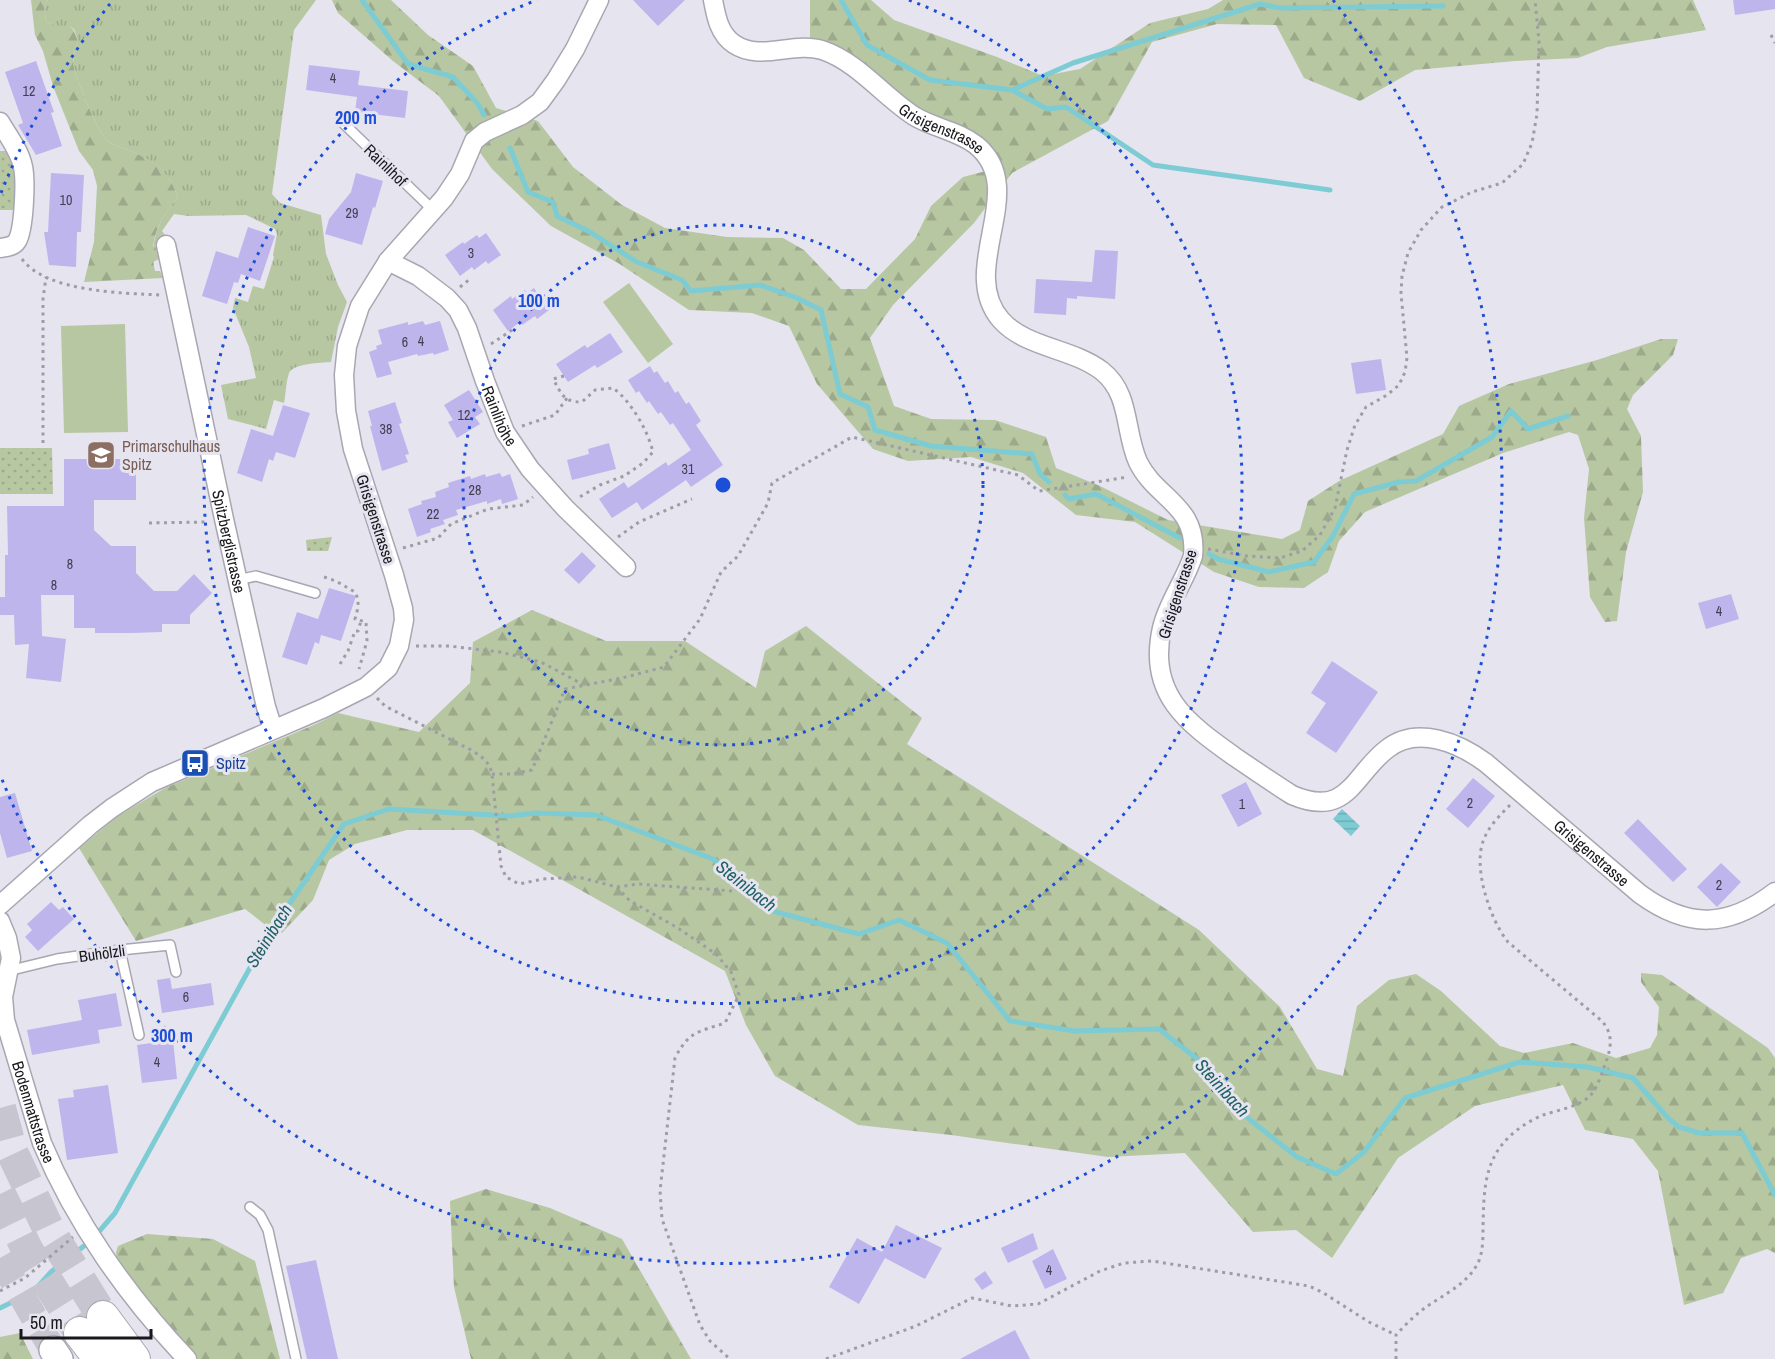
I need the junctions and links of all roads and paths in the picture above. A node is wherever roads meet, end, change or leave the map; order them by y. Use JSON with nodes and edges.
{"nodes":[{"id":1,"x":599,"y":0,"type":"edge"},
{"id":2,"x":713,"y":0,"type":"edge"},
{"id":3,"x":1535,"y":0,"type":"edge"},
{"id":4,"x":1771,"y":35,"type":"dead end"},
{"id":5,"x":1775,"y":43,"type":"edge"},
{"id":6,"x":340,"y":120,"type":"dead end"},
{"id":7,"x":0,"y":122,"type":"edge"},
{"id":8,"x":433,"y":210,"type":"junction"},
{"id":9,"x":166,"y":245,"type":"dead end"},
{"id":10,"x":6,"y":247,"type":"edge"},
{"id":11,"x":388,"y":261,"type":"junction"},
{"id":12,"x":46,"y":277,"type":"junction"},
{"id":13,"x":163,"y":295,"type":"dead end"},
{"id":14,"x":512,"y":330,"type":"dead end"},
{"id":15,"x":484,"y":348,"type":"dead end"},
{"id":16,"x":564,"y":375,"type":"dead end"},
{"id":17,"x":567,"y":398,"type":"junction"},
{"id":18,"x":520,"y":427,"type":"dead end"},
{"id":19,"x":43,"y":443,"type":"dead end"},
{"id":20,"x":1147,"y":476,"type":"junction"},
{"id":21,"x":692,"y":499,"type":"dead end"},
{"id":22,"x":523,"y":505,"type":"dead end"},
{"id":23,"x":564,"y":507,"type":"junction"},
{"id":24,"x":204,"y":522,"type":"dead end"},
{"id":25,"x":149,"y":523,"type":"dead end"},
{"id":26,"x":421,"y":542,"type":"dead end"},
{"id":27,"x":1194,"y":546,"type":"junction"},
{"id":28,"x":604,"y":547,"type":"junction"},
{"id":29,"x":626,"y":567,"type":"dead end"},
{"id":30,"x":324,"y":577,"type":"dead end"},
{"id":31,"x":237,"y":580,"type":"junction"},
{"id":32,"x":315,"y":593,"type":"dead end"},
{"id":33,"x":361,"y":621,"type":"junction"},
{"id":34,"x":399,"y":646,"type":"junction"},
{"id":35,"x":340,"y":664,"type":"dead end"},
{"id":36,"x":361,"y":682,"type":"junction"},
{"id":37,"x":584,"y":685,"type":"junction"},
{"id":38,"x":273,"y":729,"type":"junction"},
{"id":39,"x":492,"y":774,"type":"junction"},
{"id":40,"x":1522,"y":793,"type":"junction"},
{"id":41,"x":617,"y":887,"type":"junction"},
{"id":42,"x":733,"y":891,"type":"dead end"},
{"id":43,"x":1775,"y":892,"type":"edge"},
{"id":44,"x":0,"y":905,"type":"edge"},
{"id":45,"x":0,"y":921,"type":"edge"},
{"id":46,"x":120,"y":950,"type":"junction"},
{"id":47,"x":8,"y":971,"type":"junction"},
{"id":48,"x":176,"y":972,"type":"dead end"},
{"id":49,"x":139,"y":1035,"type":"dead end"},
{"id":50,"x":250,"y":1207,"type":"dead end"},
{"id":51,"x":86,"y":1227,"type":"junction"},
{"id":52,"x":0,"y":1291,"type":"edge"},
{"id":53,"x":1396,"y":1335,"type":"junction"},
{"id":54,"x":100,"y":1359,"type":"edge"},
{"id":55,"x":134,"y":1359,"type":"edge"},
{"id":56,"x":187,"y":1359,"type":"edge"},
{"id":57,"x":296,"y":1359,"type":"edge"},
{"id":58,"x":730,"y":1359,"type":"edge"},
{"id":59,"x":826,"y":1359,"type":"edge"},
{"id":60,"x":1396,"y":1359,"type":"edge"}],
"edges":[{"from":1,"to":8,"type":"street","name":"Grisigenstrasse"},
{"from":2,"to":20,"type":"street","name":"Grisigenstrasse"},
{"from":3,"to":27,"type":"path"},
{"from":4,"to":5,"type":"path"},
{"from":6,"to":8,"type":"lane","name":"Rainlihof"},
{"from":7,"to":10,"type":"street"},
{"from":8,"to":11,"type":"street","name":"Grisigenstrasse"},
{"from":9,"to":31,"type":"street","name":"Spitzberglistrasse"},
{"from":10,"to":12,"type":"path"},
{"from":11,"to":23,"type":"street","name":"Rainlihöhe"},
{"from":11,"to":34,"type":"street","name":"Grisigenstrasse"},
{"from":12,"to":13,"type":"path"},
{"from":12,"to":19,"type":"path"},
{"from":14,"to":15,"type":"path"},
{"from":16,"to":17,"type":"path"},
{"from":17,"to":18,"type":"path"},
{"from":17,"to":23,"type":"path"},
{"from":20,"to":27,"type":"street","name":"Grisigenstrasse"},
{"from":20,"to":37,"type":"path"},
{"from":21,"to":28,"type":"path"},
{"from":22,"to":26,"type":"path"},
{"from":23,"to":28,"type":"street","name":"Rainlihöhe"},
{"from":24,"to":25,"type":"path"},
{"from":27,"to":40,"type":"street","name":"Grisigenstrasse"},
{"from":28,"to":29,"type":"street","name":"Rainlihöhe"},
{"from":30,"to":33,"type":"path"},
{"from":31,"to":32,"type":"lane"},
{"from":31,"to":38,"type":"street","name":"Spitzberglistrasse"},
{"from":33,"to":35,"type":"path"},
{"from":33,"to":36,"type":"path"},
{"from":34,"to":36,"type":"street","name":"Grisigenstrasse"},
{"from":34,"to":37,"type":"path"},
{"from":36,"to":38,"type":"street","name":"Grisigenstrasse"},
{"from":36,"to":39,"type":"path"},
{"from":37,"to":39,"type":"path"},
{"from":38,"to":44,"type":"street","name":"Grisigenstrasse"},
{"from":39,"to":41,"type":"path"},
{"from":40,"to":43,"type":"street","name":"Grisigenstrasse"},
{"from":40,"to":53,"type":"path"},
{"from":41,"to":42,"type":"path"},
{"from":41,"to":58,"type":"path"},
{"from":45,"to":47,"type":"street","name":"Bodenmattstrasse"},
{"from":46,"to":47,"type":"lane","name":"Buhölzli"},
{"from":46,"to":48,"type":"lane","name":"Buhölzli"},
{"from":46,"to":49,"type":"lane"},
{"from":47,"to":51,"type":"street","name":"Bodenmattstrasse"},
{"from":50,"to":57,"type":"lane"},
{"from":51,"to":52,"type":"path"},
{"from":51,"to":56,"type":"street","name":"Bodenmattstrasse"},
{"from":53,"to":59,"type":"path"},
{"from":53,"to":60,"type":"path"},
{"from":54,"to":55,"type":"highway"}]}
